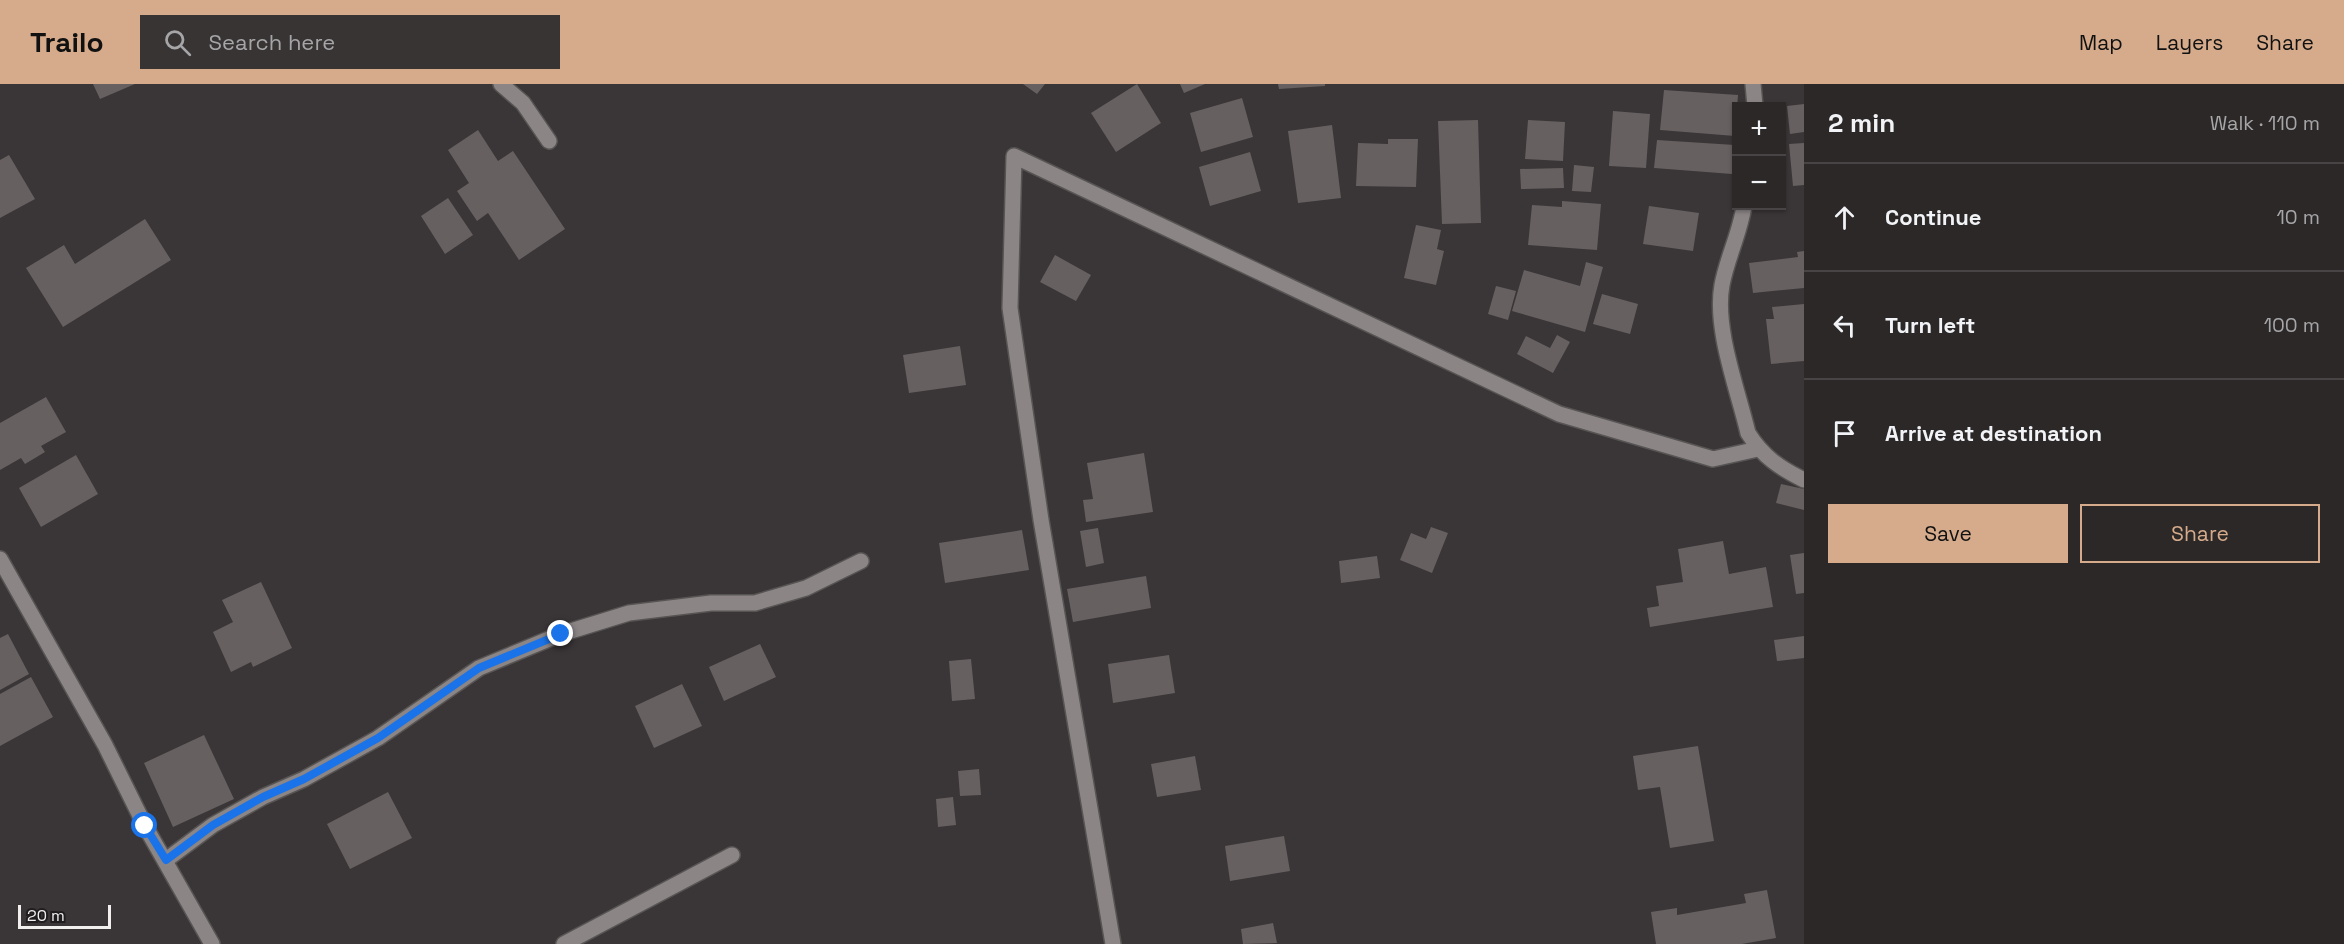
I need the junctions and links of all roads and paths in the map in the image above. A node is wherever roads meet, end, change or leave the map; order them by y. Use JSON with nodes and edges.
{"nodes":[{"id":1,"x":501,"y":84,"type":"edge"},
{"id":2,"x":1753,"y":84,"type":"edge"},
{"id":3,"x":1755,"y":102,"type":"edge"},
{"id":4,"x":549,"y":141,"type":"dead end"},
{"id":5,"x":1743,"y":210,"type":"edge"},
{"id":6,"x":1758,"y":449,"type":"junction"},
{"id":7,"x":1804,"y":480,"type":"edge"},
{"id":8,"x":0,"y":559,"type":"edge"},
{"id":9,"x":861,"y":561,"type":"dead end"},
{"id":10,"x":732,"y":855,"type":"dead end"},
{"id":11,"x":166,"y":860,"type":"junction"},
{"id":12,"x":213,"y":944,"type":"edge"},
{"id":13,"x":564,"y":944,"type":"edge"},
{"id":14,"x":1113,"y":944,"type":"edge"}],
"edges":[{"from":1,"to":4,"type":"street"},
{"from":2,"to":3,"type":"street"},
{"from":5,"to":6,"type":"street"},
{"from":6,"to":7,"type":"street"},
{"from":6,"to":14,"type":"street"},
{"from":8,"to":11,"type":"street"},
{"from":9,"to":11,"type":"street"},
{"from":10,"to":13,"type":"street"},
{"from":11,"to":12,"type":"street"}]}
